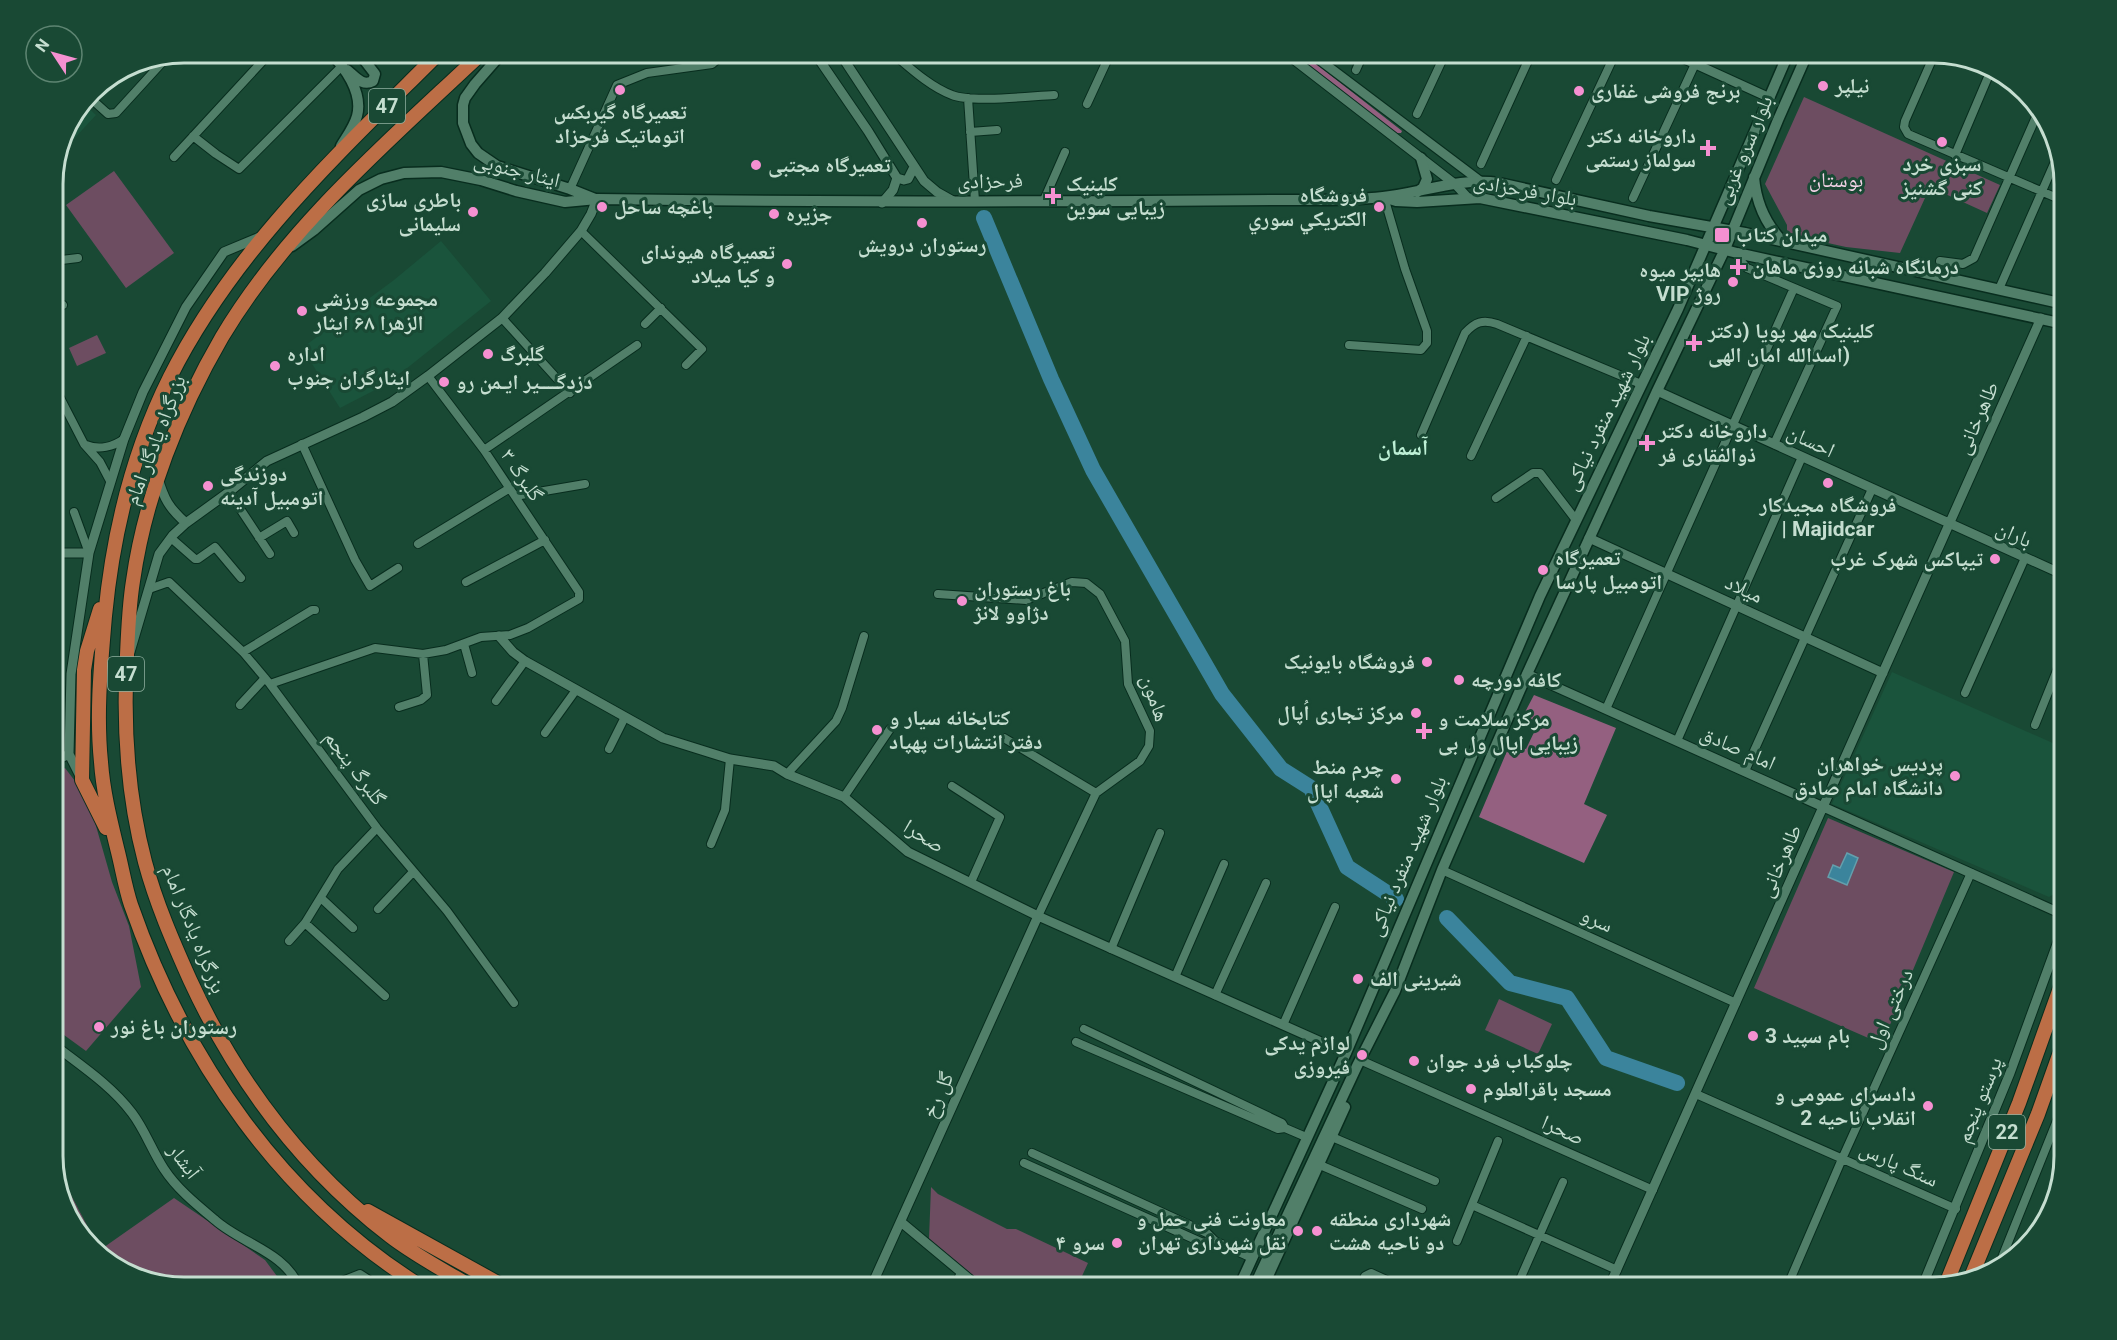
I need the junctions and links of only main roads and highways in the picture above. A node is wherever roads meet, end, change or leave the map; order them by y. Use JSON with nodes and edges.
{"nodes":[{"id":1,"x":339,"y":63,"type":"edge"},
{"id":2,"x":368,"y":63,"type":"edge"},
{"id":3,"x":429,"y":63,"type":"edge"},
{"id":4,"x":471,"y":63,"type":"edge"},
{"id":5,"x":493,"y":63,"type":"edge"},
{"id":6,"x":1785,"y":63,"type":"edge"},
{"id":7,"x":1803,"y":63,"type":"edge"},
{"id":8,"x":342,"y":66,"type":"junction"},
{"id":9,"x":1421,"y":158,"type":"road end"},
{"id":10,"x":334,"y":159,"type":"junction"},
{"id":11,"x":1754,"y":177,"type":"junction"},
{"id":12,"x":1417,"y":192,"type":"junction"},
{"id":13,"x":1384,"y":197,"type":"junction"},
{"id":14,"x":597,"y":199,"type":"junction"},
{"id":15,"x":1649,"y":216,"type":"junction"},
{"id":16,"x":1713,"y":228,"type":"junction"},
{"id":17,"x":1732,"y":231,"type":"junction"},
{"id":18,"x":1644,"y":232,"type":"junction"},
{"id":19,"x":1782,"y":241,"type":"junction"},
{"id":20,"x":1706,"y":245,"type":"junction"},
{"id":21,"x":1725,"y":249,"type":"junction"},
{"id":22,"x":1846,"y":255,"type":"junction"},
{"id":23,"x":280,"y":256,"type":"junction"},
{"id":24,"x":1841,"y":274,"type":"junction"},
{"id":25,"x":2054,"y":302,"type":"edge"},
{"id":26,"x":2054,"y":321,"type":"edge"},
{"id":27,"x":109,"y":579,"type":"junction"},
{"id":28,"x":1540,"y":596,"type":"junction"},
{"id":29,"x":1560,"y":602,"type":"junction"},
{"id":30,"x":117,"y":848,"type":"junction"},
{"id":31,"x":1408,"y":903,"type":"junction"},
{"id":32,"x":1428,"y":909,"type":"junction"},
{"id":33,"x":2054,"y":1005,"type":"edge"},
{"id":34,"x":1358,"y":1063,"type":"junction"},
{"id":35,"x":2054,"y":1069,"type":"edge"},
{"id":36,"x":348,"y":1200,"type":"junction"},
{"id":37,"x":1974,"y":1270,"type":"edge"},
{"id":38,"x":1949,"y":1276,"type":"edge"},
{"id":39,"x":407,"y":1277,"type":"edge"},
{"id":40,"x":456,"y":1277,"type":"edge"},
{"id":41,"x":488,"y":1277,"type":"edge"},
{"id":42,"x":1243,"y":1277,"type":"edge"},
{"id":43,"x":1259,"y":1277,"type":"edge"},
{"id":44,"x":1268,"y":1277,"type":"edge"}],
"edges":[{"from":1,"to":8,"type":"main road"},
{"from":2,"to":8,"type":"main road"},
{"from":3,"to":10,"type":"highway","name":"بزرگراه یادگار امام","number":"47"},
{"from":4,"to":23,"type":"highway","name":"بزرگراه یادگار امام","number":"47"},
{"from":5,"to":14,"type":"main road","name":"ایثار جنوبی"},
{"from":6,"to":16,"type":"main road","name":"بلوار سرو غربی"},
{"from":7,"to":11,"type":"main road","name":"بلوار سرو غربی"},
{"from":8,"to":10,"type":"main road"},
{"from":9,"to":12,"type":"main road"},
{"from":10,"to":27,"type":"highway","name":"بزرگراه یادگار امام","number":"47"},
{"from":11,"to":17,"type":"main road","name":"بلوار سرو غربی"},
{"from":11,"to":19,"type":"main road"},
{"from":12,"to":13,"type":"main road","name":"بلوار فرحزادی"},
{"from":12,"to":15,"type":"main road","name":"بلوار فرحزادی"},
{"from":13,"to":14,"type":"main road","name":"فرحزادی"},
{"from":13,"to":18,"type":"main road","name":"بلوار فرحزادی"},
{"from":14,"to":23,"type":"main road","name":"ایثار جنوبی"},
{"from":15,"to":16,"type":"main road","name":"بلوار فرحزادی"},
{"from":15,"to":18,"type":"main road"},
{"from":16,"to":17,"type":"main road","name":"بلوار فرحزادی"},
{"from":16,"to":20,"type":"main road","name":"بلوار سرو غربی"},
{"from":17,"to":19,"type":"main road"},
{"from":17,"to":21,"type":"main road","name":"بلوار سرو غربی"},
{"from":18,"to":20,"type":"main road","name":"بلوار فرحزادی"},
{"from":19,"to":22,"type":"main road"},
{"from":20,"to":21,"type":"main road","name":"بلوار فرحزادی"},
{"from":20,"to":28,"type":"main road","name":"بلوار شهید منفرد نیاکی"},
{"from":21,"to":24,"type":"main road"},
{"from":21,"to":29,"type":"main road","name":"بلوار شهید منفرد نیاکی"},
{"from":22,"to":24,"type":"main road"},
{"from":22,"to":25,"type":"main road"},
{"from":23,"to":36,"type":"highway","name":"بزرگراه یادگار امام","number":"47"},
{"from":24,"to":26,"type":"main road"},
{"from":27,"to":30,"type":"highway","name":"بزرگراه یادگار امام","number":"47"},
{"from":27,"to":30,"type":"highway"},
{"from":28,"to":29,"type":"main road"},
{"from":28,"to":31,"type":"main road","name":"بلوار شهید منفرد نیاکی"},
{"from":29,"to":32,"type":"main road","name":"بلوار شهید منفرد نیاکی"},
{"from":30,"to":39,"type":"highway","name":"بزرگراه یادگار امام","number":"47"},
{"from":31,"to":32,"type":"main road"},
{"from":31,"to":42,"type":"main road","name":"بلوار شهید منفرد نیاکی"},
{"from":32,"to":34,"type":"main road","name":"بلوار شهید منفرد نیاکی"},
{"from":33,"to":38,"type":"highway","number":"22"},
{"from":34,"to":43,"type":"main road","name":"بلوار شهید منفرد نیاکی"},
{"from":34,"to":44,"type":"main road"},
{"from":35,"to":37,"type":"highway","number":"22"},
{"from":36,"to":40,"type":"highway","name":"بزرگراه یادگار امام","number":"47"},
{"from":36,"to":41,"type":"highway"}]}
